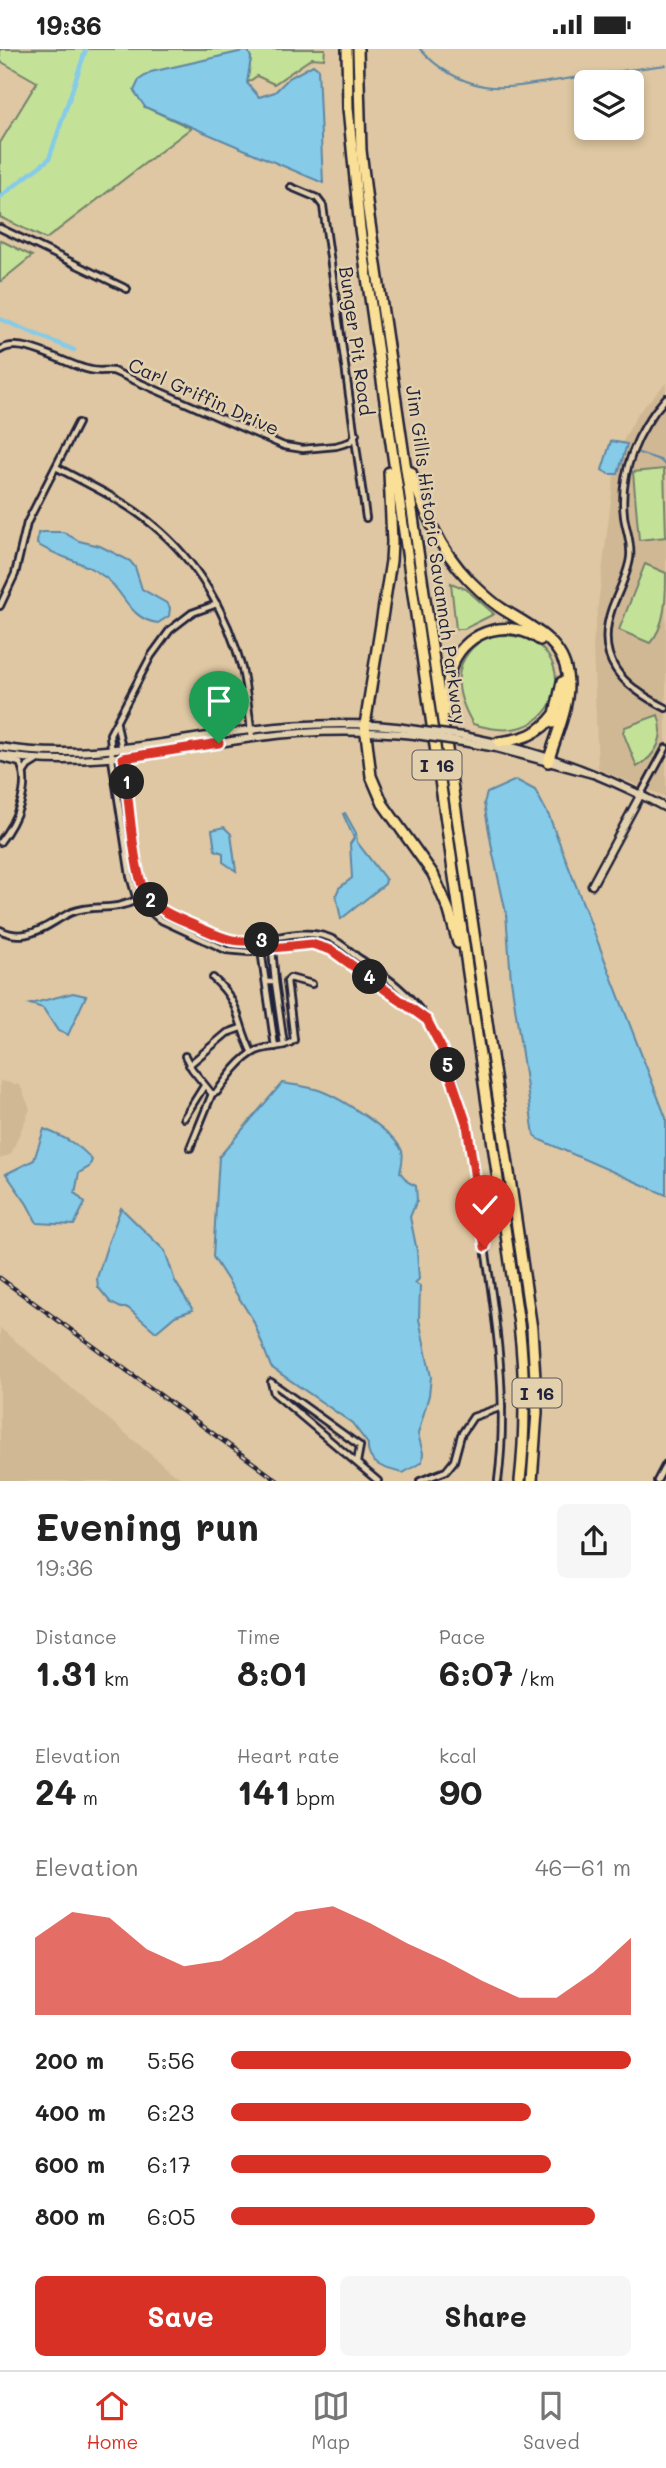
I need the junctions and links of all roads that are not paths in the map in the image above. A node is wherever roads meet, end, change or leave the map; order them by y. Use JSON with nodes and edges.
{"nodes":[{"id":1,"x":346,"y":49,"type":"edge"},
{"id":2,"x":358,"y":49,"type":"edge"},
{"id":3,"x":291,"y":187,"type":"dead end"},
{"id":4,"x":0,"y":227,"type":"edge"},
{"id":5,"x":127,"y":289,"type":"dead end"},
{"id":6,"x":0,"y":350,"type":"edge"},
{"id":7,"x":666,"y":398,"type":"edge"},
{"id":8,"x":78,"y":423,"type":"dead end"},
{"id":9,"x":389,"y":433,"type":"junction"},
{"id":10,"x":356,"y":434,"type":"junction"},
{"id":11,"x":402,"y":441,"type":"junction"},
{"id":12,"x":56,"y":467,"type":"junction"},
{"id":13,"x":366,"y":518,"type":"dead end"},
{"id":14,"x":217,"y":604,"type":"junction"},
{"id":15,"x":0,"y":606,"type":"edge"},
{"id":16,"x":560,"y":701,"type":"junction"},
{"id":17,"x":666,"y":708,"type":"edge"},
{"id":18,"x":117,"y":724,"type":"junction"},
{"id":19,"x":444,"y":727,"type":"junction"},
{"id":20,"x":365,"y":729,"type":"junction"},
{"id":21,"x":252,"y":734,"type":"junction"},
{"id":22,"x":464,"y":739,"type":"junction"},
{"id":23,"x":499,"y":743,"type":"junction"},
{"id":24,"x":0,"y":747,"type":"edge"},
{"id":25,"x":122,"y":748,"type":"junction"},
{"id":26,"x":666,"y":748,"type":"edge"},
{"id":27,"x":111,"y":750,"type":"junction"},
{"id":28,"x":0,"y":757,"type":"edge"},
{"id":29,"x":123,"y":758,"type":"junction"},
{"id":30,"x":546,"y":758,"type":"junction"},
{"id":31,"x":111,"y":759,"type":"junction"},
{"id":32,"x":36,"y":761,"type":"junction"},
{"id":33,"x":24,"y":772,"type":"junction"},
{"id":34,"x":641,"y":794,"type":"junction"},
{"id":35,"x":666,"y":808,"type":"edge"},
{"id":36,"x":0,"y":842,"type":"edge"},
{"id":37,"x":592,"y":885,"type":"dead end"},
{"id":38,"x":147,"y":895,"type":"junction"},
{"id":39,"x":137,"y":900,"type":"junction"},
{"id":40,"x":0,"y":930,"type":"edge"},
{"id":41,"x":265,"y":940,"type":"junction"},
{"id":42,"x":272,"y":948,"type":"junction"},
{"id":43,"x":261,"y":950,"type":"junction"},
{"id":44,"x":213,"y":978,"type":"dead end"},
{"id":45,"x":266,"y":982,"type":"junction"},
{"id":46,"x":275,"y":982,"type":"junction"},
{"id":47,"x":468,"y":982,"type":"junction"},
{"id":48,"x":312,"y":984,"type":"dead end"},
{"id":49,"x":427,"y":1020,"type":"junction"},
{"id":50,"x":241,"y":1028,"type":"junction"},
{"id":51,"x":284,"y":1045,"type":"junction"},
{"id":52,"x":275,"y":1047,"type":"junction"},
{"id":53,"x":252,"y":1053,"type":"junction"},
{"id":54,"x":185,"y":1056,"type":"dead end"},
{"id":55,"x":189,"y":1065,"type":"junction"},
{"id":56,"x":204,"y":1086,"type":"junction"},
{"id":57,"x":212,"y":1094,"type":"junction"},
{"id":58,"x":184,"y":1118,"type":"dead end"},
{"id":59,"x":190,"y":1148,"type":"dead end"},
{"id":60,"x":502,"y":1407,"type":"junction"},
{"id":61,"x":357,"y":1462,"type":"junction"},
{"id":62,"x":666,"y":1464,"type":"edge"},
{"id":63,"x":377,"y":1481,"type":"edge"},
{"id":64,"x":420,"y":1481,"type":"edge"},
{"id":65,"x":498,"y":1481,"type":"edge"},
{"id":66,"x":520,"y":1481,"type":"edge"},
{"id":67,"x":532,"y":1481,"type":"edge"},
{"id":68,"x":657,"y":1481,"type":"edge"}],
"edges":[{"from":1,"to":9,"type":"highway","name":"Jim Gillis Historic Savannah Parkway","number":"I 16"},
{"from":2,"to":11,"type":"highway","name":"Jim Gillis Historic Savannah Parkway","number":"I 16"},
{"from":3,"to":10,"type":"street","name":"Bunger Pit Road"},
{"from":4,"to":5,"type":"street"},
{"from":6,"to":10,"type":"street","name":"Carl Griffin Drive"},
{"from":7,"to":17,"type":"street"},
{"from":8,"to":12,"type":"street"},
{"from":9,"to":20,"type":"highway"},
{"from":9,"to":47,"type":"highway","name":"Jim Gillis Historic Savannah Parkway","number":"I 16"},
{"from":10,"to":13,"type":"street","name":"Bunger Pit Road"},
{"from":11,"to":19,"type":"highway","name":"Jim Gillis Historic Savannah Parkway","number":"I 16"},
{"from":11,"to":30,"type":"highway"},
{"from":12,"to":14,"type":"street"},
{"from":12,"to":15,"type":"street"},
{"from":14,"to":18,"type":"street"},
{"from":14,"to":21,"type":"street"},
{"from":16,"to":19,"type":"highway"},
{"from":16,"to":23,"type":"highway"},
{"from":16,"to":30,"type":"highway"},
{"from":18,"to":25,"type":"street"},
{"from":18,"to":27,"type":"street"},
{"from":19,"to":67,"type":"highway","name":"Jim Gillis Historic Savannah Parkway","number":"I 16"},
{"from":20,"to":21,"type":"main road"},
{"from":20,"to":22,"type":"main road","bridge":true},
{"from":20,"to":47,"type":"highway"},
{"from":21,"to":25,"type":"main road"},
{"from":21,"to":29,"type":"main road"},
{"from":22,"to":23,"type":"main road"},
{"from":22,"to":30,"type":"main road"},
{"from":23,"to":30,"type":"main road"},
{"from":24,"to":27,"type":"main road"},
{"from":25,"to":27,"type":"main road"},
{"from":25,"to":29,"type":"street"},
{"from":26,"to":34,"type":"street"},
{"from":27,"to":31,"type":"street"},
{"from":28,"to":32,"type":"main road"},
{"from":28,"to":33,"type":"street"},
{"from":29,"to":31,"type":"main road"},
{"from":29,"to":38,"type":"street"},
{"from":30,"to":34,"type":"main road"},
{"from":31,"to":32,"type":"main road"},
{"from":31,"to":39,"type":"street"},
{"from":32,"to":33,"type":"street"},
{"from":33,"to":36,"type":"street"},
{"from":34,"to":35,"type":"main road"},
{"from":34,"to":37,"type":"main road"},
{"from":38,"to":39,"type":"street"},
{"from":38,"to":41,"type":"street"},
{"from":39,"to":40,"type":"street"},
{"from":39,"to":43,"type":"street"},
{"from":41,"to":42,"type":"street"},
{"from":41,"to":43,"type":"street"},
{"from":41,"to":49,"type":"street"},
{"from":42,"to":43,"type":"street"},
{"from":42,"to":46,"type":"street"},
{"from":42,"to":49,"type":"street"},
{"from":43,"to":45,"type":"street"},
{"from":44,"to":50,"type":"street"},
{"from":45,"to":46,"type":"street"},
{"from":45,"to":52,"type":"street"},
{"from":46,"to":51,"type":"street"},
{"from":47,"to":66,"type":"highway","name":"Jim Gillis Historic Savannah Parkway","number":"I 16"},
{"from":48,"to":51,"type":"street"},
{"from":49,"to":60,"type":"street"},
{"from":50,"to":53,"type":"street"},
{"from":50,"to":55,"type":"street"},
{"from":51,"to":52,"type":"street"},
{"from":52,"to":53,"type":"street"},
{"from":53,"to":57,"type":"street"},
{"from":54,"to":55,"type":"street"},
{"from":55,"to":56,"type":"street"},
{"from":56,"to":57,"type":"street"},
{"from":56,"to":58,"type":"street"},
{"from":57,"to":59,"type":"street"},
{"from":60,"to":64,"type":"street"},
{"from":60,"to":65,"type":"street"},
{"from":61,"to":61,"type":"street"},
{"from":61,"to":63,"type":"street"},
{"from":62,"to":68,"type":"street"}]}
